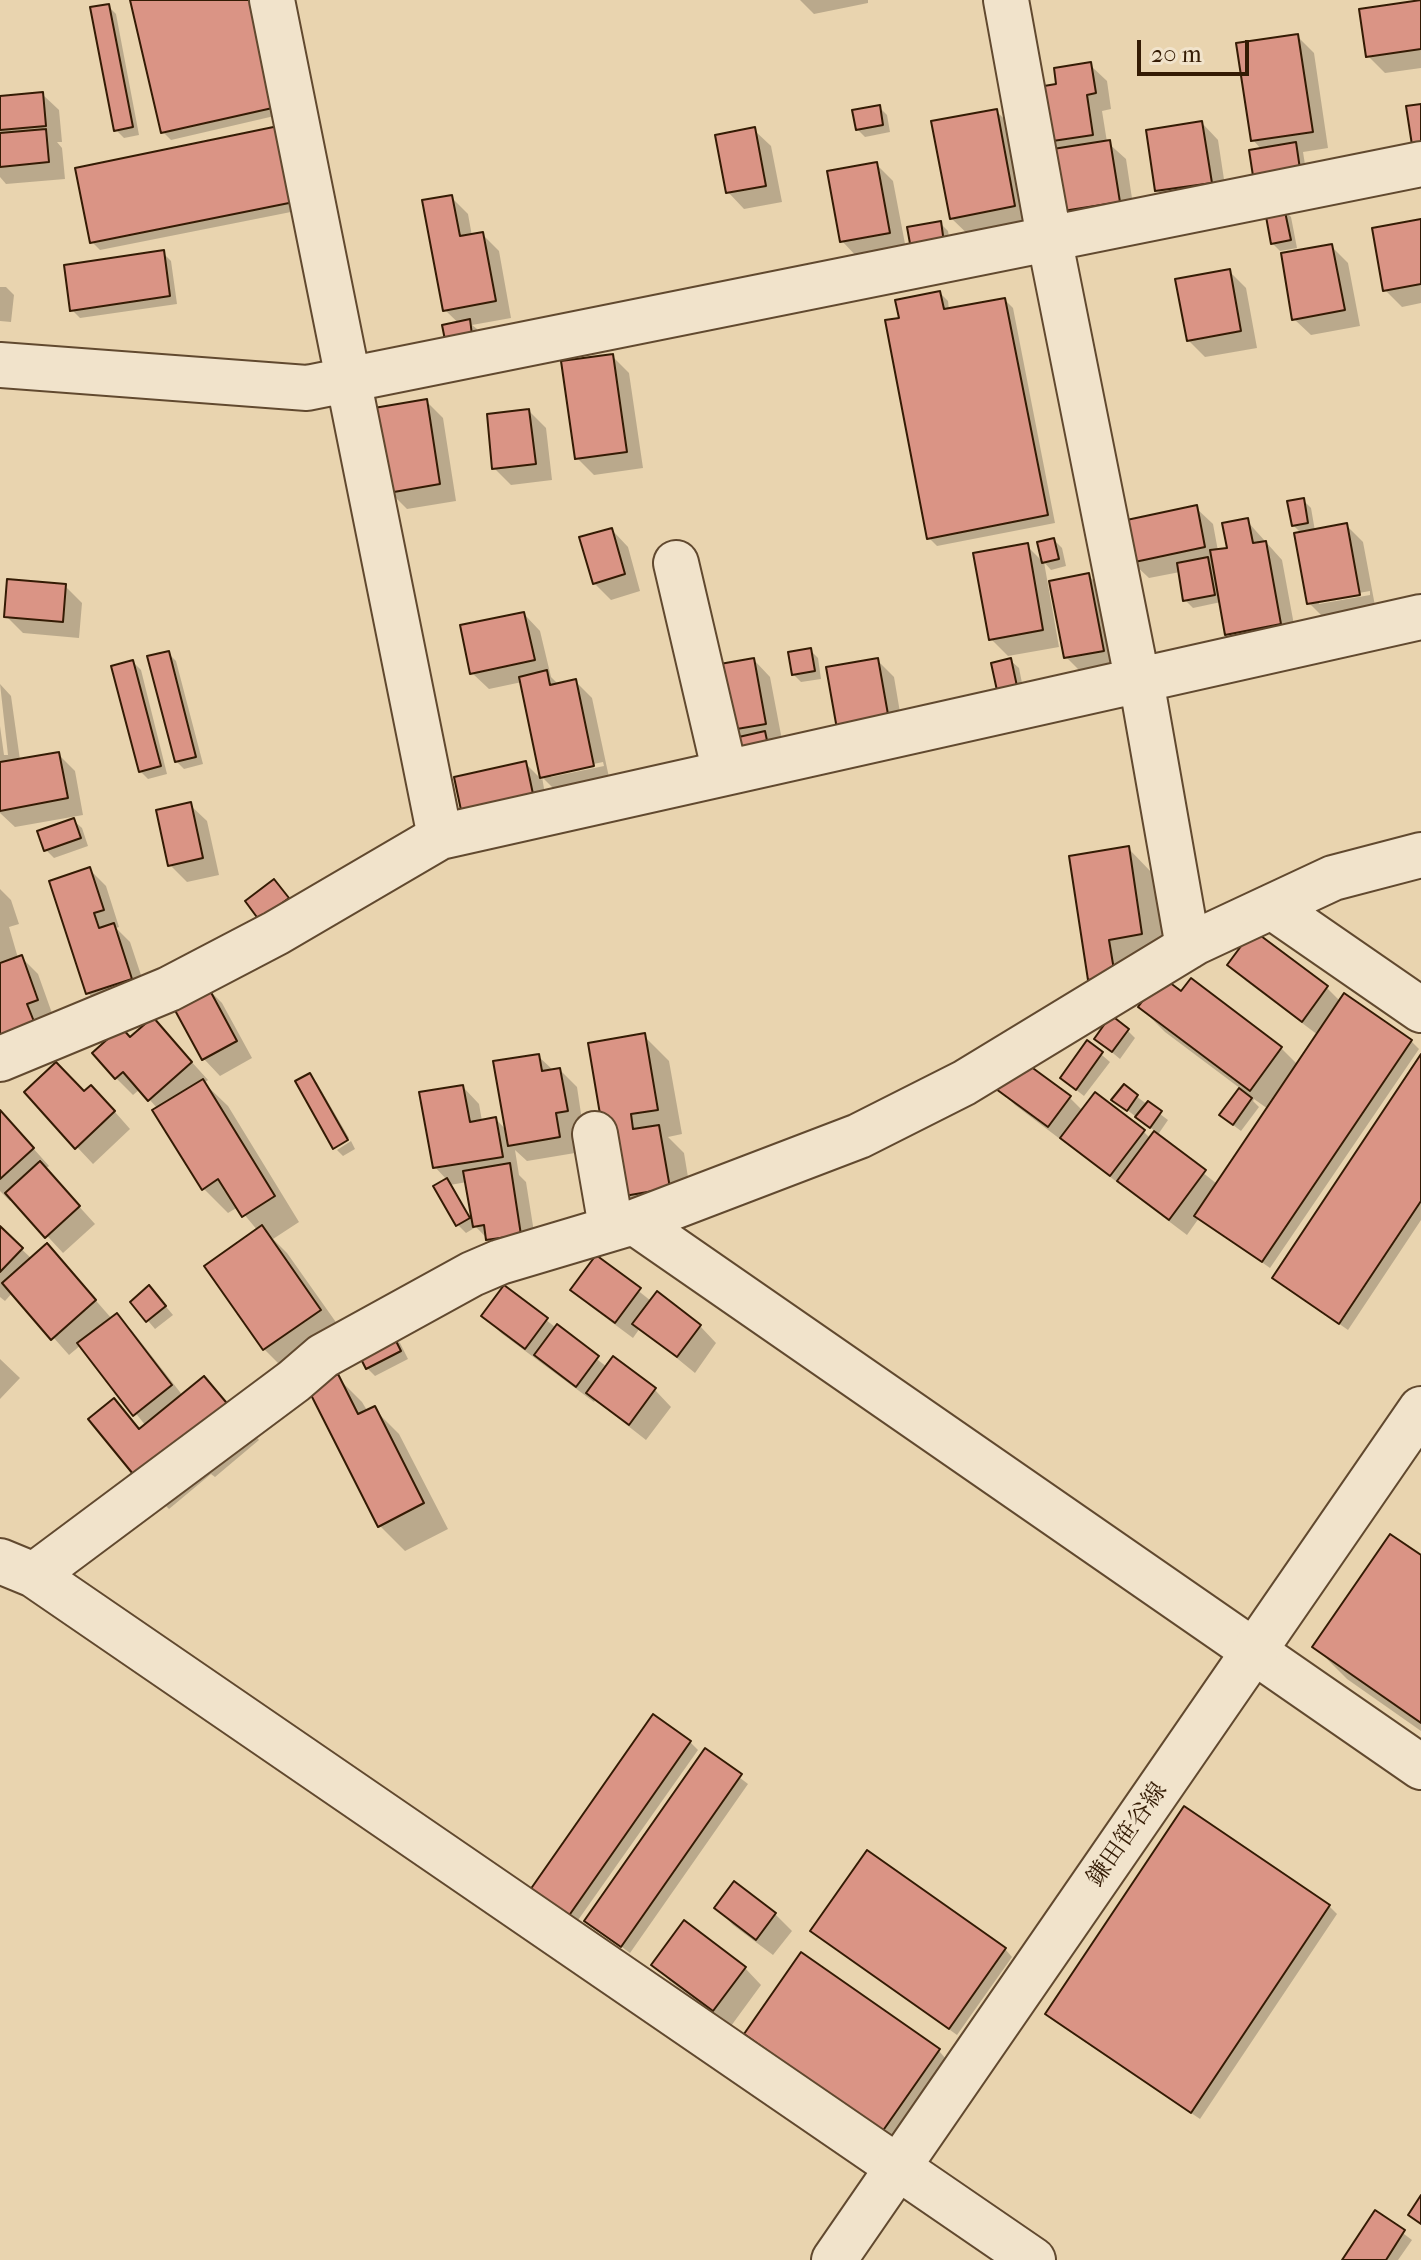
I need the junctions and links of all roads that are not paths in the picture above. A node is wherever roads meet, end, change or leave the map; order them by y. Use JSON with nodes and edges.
{"nodes":[{"id":1,"x":272,"y":0,"type":"edge"},
{"id":2,"x":1006,"y":0,"type":"edge"},
{"id":3,"x":1421,"y":164,"type":"edge"},
{"id":4,"x":1049,"y":237,"type":"junction"},
{"id":5,"x":0,"y":365,"type":"edge"},
{"id":6,"x":348,"y":381,"type":"junction"},
{"id":7,"x":676,"y":563,"type":"dead end"},
{"id":8,"x":1421,"y":617,"type":"edge"},
{"id":9,"x":1141,"y":680,"type":"junction"},
{"id":10,"x":725,"y":773,"type":"junction"},
{"id":11,"x":440,"y":837,"type":"junction"},
{"id":12,"x":1421,"y":855,"type":"edge"},
{"id":13,"x":1272,"y":907,"type":"junction"},
{"id":14,"x":1188,"y":947,"type":"junction"},
{"id":15,"x":1421,"y":1010,"type":"edge"},
{"id":16,"x":0,"y":1059,"type":"edge"},
{"id":17,"x":595,"y":1134,"type":"dead end"},
{"id":18,"x":622,"y":1225,"type":"junction"},
{"id":19,"x":1421,"y":1409,"type":"edge"},
{"id":20,"x":17,"y":1568,"type":"edge"},
{"id":21,"x":1254,"y":1651,"type":"junction"},
{"id":22,"x":1421,"y":1767,"type":"edge"},
{"id":23,"x":900,"y":2166,"type":"junction"},
{"id":24,"x":834,"y":2260,"type":"edge"},
{"id":25,"x":1033,"y":2260,"type":"edge"}],
"edges":[{"from":1,"to":6,"type":"street"},
{"from":2,"to":4,"type":"street"},
{"from":3,"to":4,"type":"street"},
{"from":4,"to":6,"type":"street"},
{"from":4,"to":9,"type":"street"},
{"from":5,"to":6,"type":"street"},
{"from":6,"to":11,"type":"street"},
{"from":7,"to":10,"type":"street"},
{"from":8,"to":9,"type":"street"},
{"from":9,"to":10,"type":"street"},
{"from":9,"to":14,"type":"street"},
{"from":10,"to":11,"type":"street"},
{"from":11,"to":16,"type":"street"},
{"from":12,"to":13,"type":"street"},
{"from":13,"to":14,"type":"street"},
{"from":13,"to":15,"type":"street"},
{"from":14,"to":18,"type":"street"},
{"from":17,"to":18,"type":"street"},
{"from":18,"to":20,"type":"street"},
{"from":18,"to":21,"type":"street"},
{"from":19,"to":21,"type":"street","name":"鎌田笹谷線"},
{"from":20,"to":23,"type":"street"},
{"from":21,"to":22,"type":"street"},
{"from":21,"to":23,"type":"street","name":"鎌田笹谷線"},
{"from":23,"to":24,"type":"street","name":"鎌田笹谷線"},
{"from":23,"to":25,"type":"street"}]}
